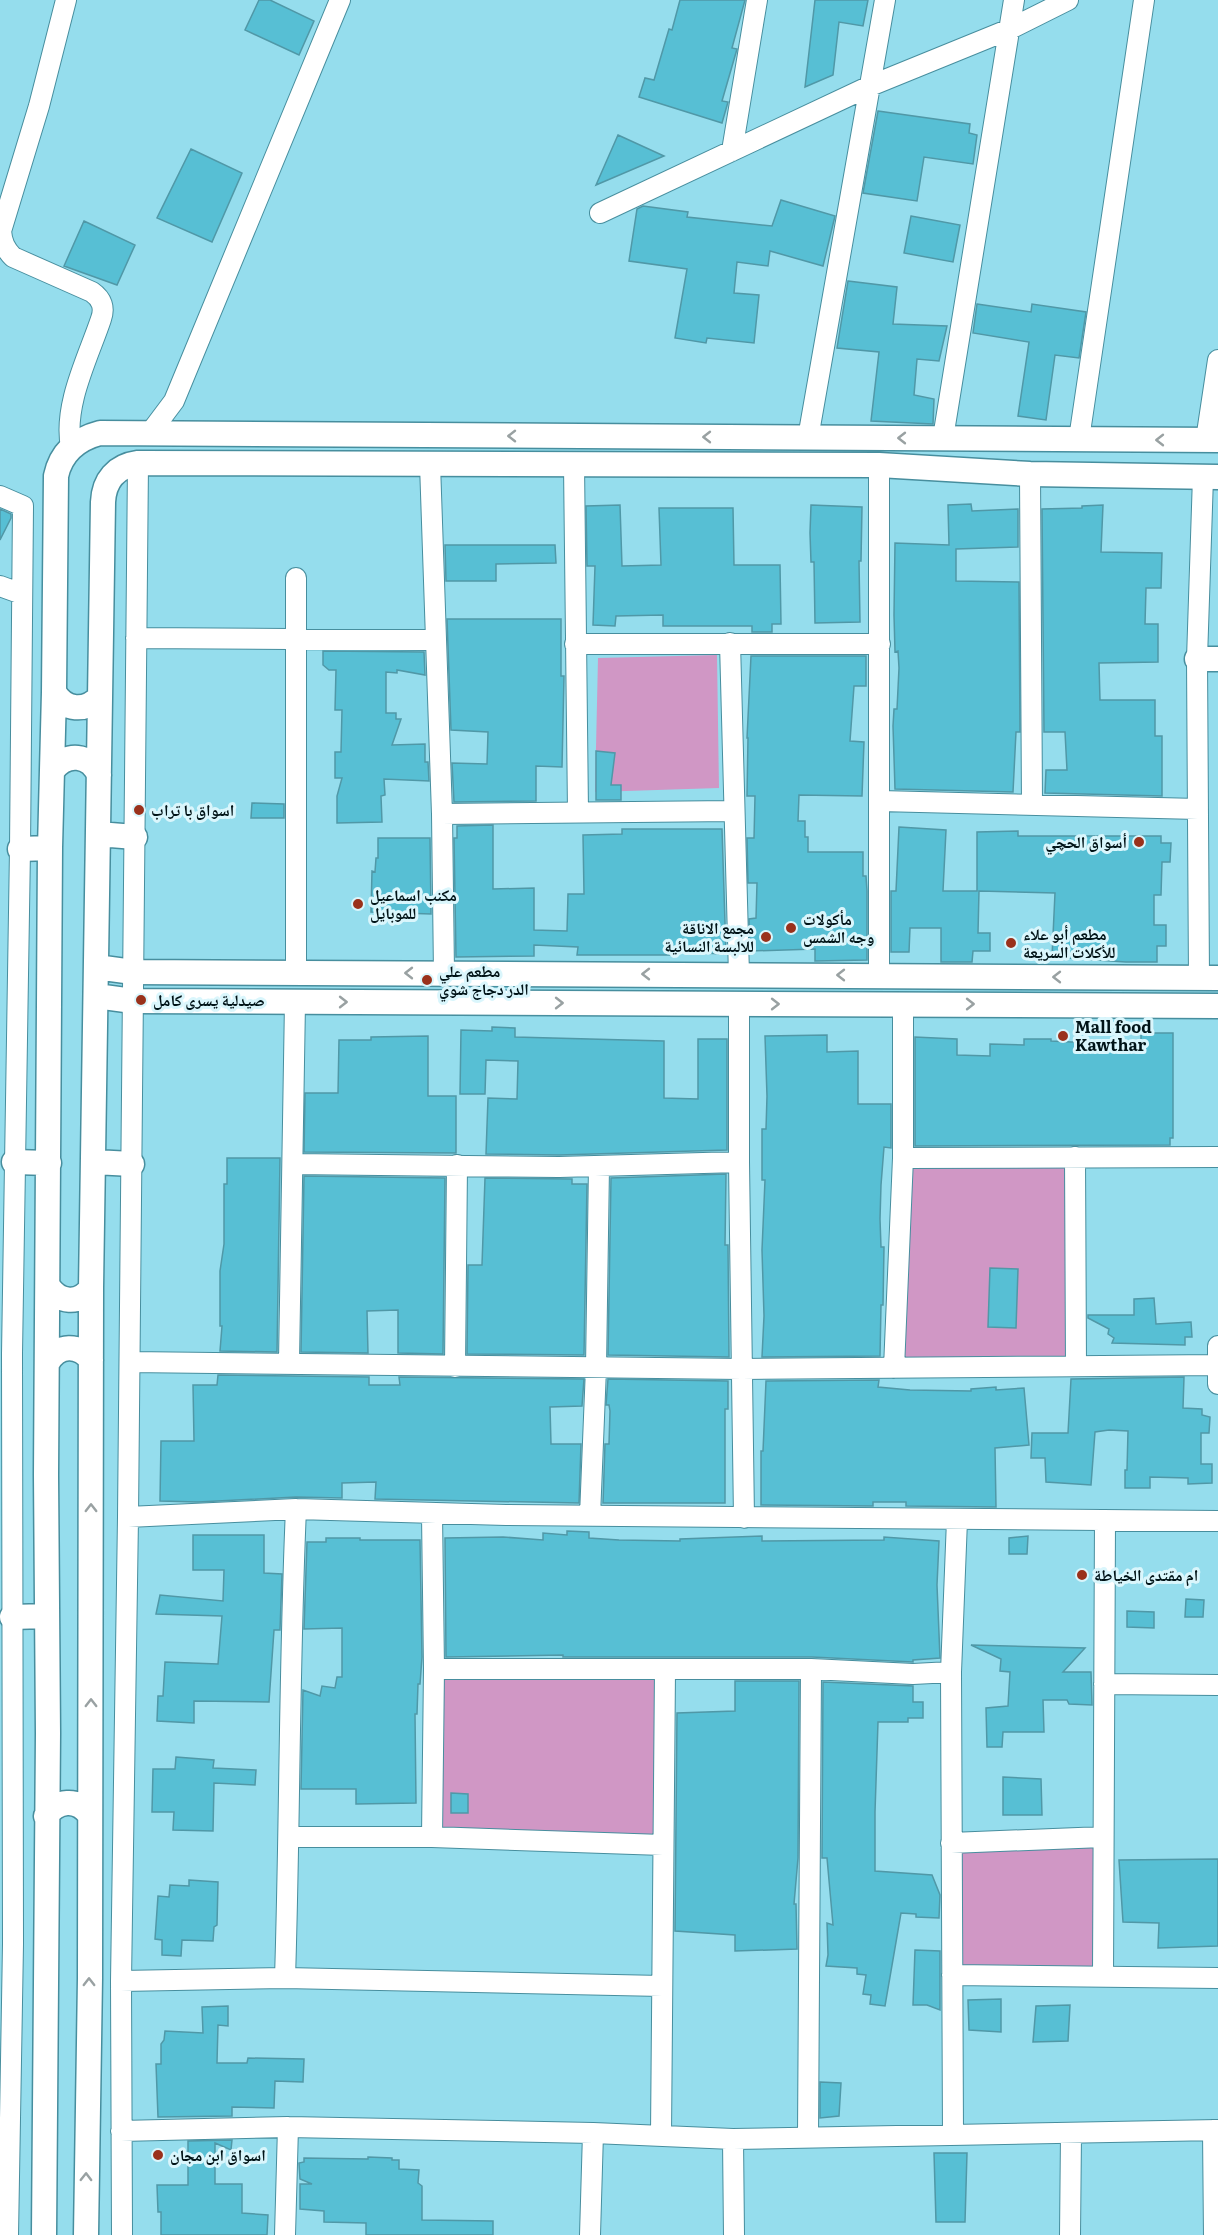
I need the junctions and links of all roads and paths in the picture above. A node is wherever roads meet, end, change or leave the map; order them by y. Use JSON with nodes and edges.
{"nodes":[{"id":1,"x":66,"y":0,"type":"edge"},
{"id":2,"x":340,"y":0,"type":"edge"},
{"id":3,"x":757,"y":0,"type":"edge"},
{"id":4,"x":885,"y":0,"type":"edge"},
{"id":5,"x":1014,"y":0,"type":"edge"},
{"id":6,"x":1068,"y":0,"type":"edge"},
{"id":7,"x":1143,"y":0,"type":"edge"},
{"id":8,"x":1010,"y":29,"type":"junction"},
{"id":9,"x":870,"y":86,"type":"junction"},
{"id":10,"x":732,"y":151,"type":"junction"},
{"id":11,"x":600,"y":213,"type":"dead end"},
{"id":12,"x":1218,"y":360,"type":"edge"},
{"id":13,"x":150,"y":433,"type":"junction"},
{"id":14,"x":808,"y":438,"type":"junction"},
{"id":15,"x":943,"y":438,"type":"junction"},
{"id":16,"x":1079,"y":439,"type":"junction"},
{"id":17,"x":1212,"y":440,"type":"edge"},
{"id":18,"x":71,"y":447,"type":"junction"},
{"id":19,"x":138,"y":463,"type":"junction"},
{"id":20,"x":430,"y":464,"type":"junction"},
{"id":21,"x":574,"y":464,"type":"junction"},
{"id":22,"x":879,"y":465,"type":"junction"},
{"id":23,"x":1030,"y":474,"type":"junction"},
{"id":24,"x":1210,"y":477,"type":"edge"},
{"id":25,"x":0,"y":496,"type":"edge"},
{"id":26,"x":296,"y":578,"type":"dead end"},
{"id":27,"x":0,"y":586,"type":"edge"},
{"id":28,"x":22,"y":594,"type":"junction"},
{"id":29,"x":136,"y":638,"type":"junction"},
{"id":30,"x":296,"y":640,"type":"junction"},
{"id":31,"x":436,"y":640,"type":"junction"},
{"id":32,"x":730,"y":643,"type":"junction"},
{"id":33,"x":576,"y":644,"type":"junction"},
{"id":34,"x":880,"y":644,"type":"junction"},
{"id":35,"x":1207,"y":659,"type":"edge"},
{"id":36,"x":54,"y":692,"type":"junction"},
{"id":37,"x":100,"y":697,"type":"junction"},
{"id":38,"x":53,"y":771,"type":"junction"},
{"id":39,"x":99,"y":775,"type":"junction"},
{"id":40,"x":879,"y":801,"type":"junction"},
{"id":41,"x":1032,"y":805,"type":"junction"},
{"id":42,"x":1198,"y":809,"type":"junction"},
{"id":43,"x":733,"y":811,"type":"junction"},
{"id":44,"x":578,"y":812,"type":"junction"},
{"id":45,"x":442,"y":814,"type":"junction"},
{"id":46,"x":98,"y":834,"type":"junction"},
{"id":47,"x":135,"y":837,"type":"junction"},
{"id":48,"x":50,"y":848,"type":"junction"},
{"id":49,"x":20,"y":849,"type":"junction"},
{"id":50,"x":96,"y":967,"type":"junction"},
{"id":51,"x":133,"y":972,"type":"junction"},
{"id":52,"x":296,"y":972,"type":"junction"},
{"id":53,"x":444,"y":973,"type":"junction"},
{"id":54,"x":739,"y":975,"type":"junction"},
{"id":55,"x":879,"y":976,"type":"junction"},
{"id":56,"x":1104,"y":977,"type":"junction"},
{"id":57,"x":1154,"y":977,"type":"junction"},
{"id":58,"x":1209,"y":978,"type":"edge"},
{"id":59,"x":8,"y":989,"type":"edge"},
{"id":60,"x":96,"y":996,"type":"junction"},
{"id":61,"x":133,"y":1001,"type":"junction"},
{"id":62,"x":296,"y":1002,"type":"junction"},
{"id":63,"x":739,"y":1004,"type":"junction"},
{"id":64,"x":903,"y":1004,"type":"junction"},
{"id":65,"x":1105,"y":1005,"type":"junction"},
{"id":66,"x":1156,"y":1005,"type":"junction"},
{"id":67,"x":1218,"y":1006,"type":"edge"},
{"id":68,"x":1075,"y":1157,"type":"junction"},
{"id":69,"x":1218,"y":1157,"type":"edge"},
{"id":70,"x":903,"y":1158,"type":"junction"},
{"id":71,"x":7,"y":1161,"type":"edge"},
{"id":72,"x":93,"y":1162,"type":"junction"},
{"id":73,"x":739,"y":1162,"type":"junction"},
{"id":74,"x":49,"y":1163,"type":"junction"},
{"id":75,"x":132,"y":1164,"type":"junction"},
{"id":76,"x":293,"y":1164,"type":"junction"},
{"id":77,"x":457,"y":1166,"type":"junction"},
{"id":78,"x":599,"y":1166,"type":"junction"},
{"id":79,"x":48,"y":1286,"type":"junction"},
{"id":80,"x":91,"y":1288,"type":"junction"},
{"id":81,"x":1218,"y":1346,"type":"edge"},
{"id":82,"x":6,"y":1353,"type":"edge"},
{"id":83,"x":91,"y":1360,"type":"junction"},
{"id":84,"x":48,"y":1362,"type":"junction"},
{"id":85,"x":130,"y":1362,"type":"junction"},
{"id":86,"x":289,"y":1362,"type":"junction"},
{"id":87,"x":1218,"y":1365,"type":"edge"},
{"id":88,"x":1076,"y":1366,"type":"junction"},
{"id":89,"x":455,"y":1367,"type":"junction"},
{"id":90,"x":596,"y":1368,"type":"junction"},
{"id":91,"x":894,"y":1368,"type":"junction"},
{"id":92,"x":742,"y":1369,"type":"junction"},
{"id":93,"x":1218,"y":1384,"type":"edge"},
{"id":94,"x":296,"y":1509,"type":"junction"},
{"id":95,"x":432,"y":1514,"type":"junction"},
{"id":96,"x":590,"y":1516,"type":"junction"},
{"id":97,"x":129,"y":1517,"type":"junction"},
{"id":98,"x":744,"y":1518,"type":"junction"},
{"id":99,"x":957,"y":1520,"type":"junction"},
{"id":100,"x":1105,"y":1520,"type":"junction"},
{"id":101,"x":1218,"y":1521,"type":"edge"},
{"id":102,"x":6,"y":1551,"type":"edge"},
{"id":103,"x":47,"y":1616,"type":"junction"},
{"id":104,"x":12,"y":1617,"type":"junction"},
{"id":105,"x":434,"y":1669,"type":"junction"},
{"id":106,"x":811,"y":1669,"type":"junction"},
{"id":107,"x":665,"y":1670,"type":"junction"},
{"id":108,"x":951,"y":1672,"type":"junction"},
{"id":109,"x":1104,"y":1684,"type":"junction"},
{"id":110,"x":1218,"y":1685,"type":"edge"},
{"id":111,"x":6,"y":1713,"type":"edge"},
{"id":112,"x":48,"y":1733,"type":"junction"},
{"id":113,"x":90,"y":1733,"type":"junction"},
{"id":114,"x":89,"y":1814,"type":"junction"},
{"id":115,"x":46,"y":1816,"type":"junction"},
{"id":116,"x":289,"y":1837,"type":"junction"},
{"id":117,"x":432,"y":1837,"type":"junction"},
{"id":118,"x":1103,"y":1837,"type":"junction"},
{"id":119,"x":951,"y":1843,"type":"junction"},
{"id":120,"x":663,"y":1845,"type":"junction"},
{"id":121,"x":6,"y":1942,"type":"edge"},
{"id":122,"x":952,"y":1974,"type":"junction"},
{"id":123,"x":1103,"y":1976,"type":"junction"},
{"id":124,"x":285,"y":1978,"type":"junction"},
{"id":125,"x":1218,"y":1978,"type":"edge"},
{"id":126,"x":121,"y":1981,"type":"junction"},
{"id":127,"x":662,"y":1986,"type":"junction"},
{"id":128,"x":5,"y":2101,"type":"edge"},
{"id":129,"x":288,"y":2127,"type":"junction"},
{"id":130,"x":1216,"y":2130,"type":"edge"},
{"id":131,"x":121,"y":2131,"type":"junction"},
{"id":132,"x":593,"y":2133,"type":"junction"},
{"id":133,"x":1071,"y":2134,"type":"junction"},
{"id":134,"x":661,"y":2135,"type":"junction"},
{"id":135,"x":953,"y":2135,"type":"junction"},
{"id":136,"x":808,"y":2136,"type":"junction"},
{"id":137,"x":732,"y":2139,"type":"junction"},
{"id":138,"x":8,"y":2235,"type":"edge"},
{"id":139,"x":44,"y":2235,"type":"edge"},
{"id":140,"x":86,"y":2235,"type":"edge"},
{"id":141,"x":122,"y":2235,"type":"edge"},
{"id":142,"x":285,"y":2235,"type":"edge"},
{"id":143,"x":590,"y":2235,"type":"edge"},
{"id":144,"x":734,"y":2235,"type":"edge"},
{"id":145,"x":1070,"y":2235,"type":"edge"},
{"id":146,"x":1214,"y":2235,"type":"edge"}],
"edges":[{"from":1,"to":18,"type":"street"},
{"from":2,"to":13,"type":"street"},
{"from":3,"to":10,"type":"street"},
{"from":4,"to":9,"type":"street"},
{"from":5,"to":8,"type":"street"},
{"from":6,"to":8,"type":"street"},
{"from":7,"to":16,"type":"street"},
{"from":8,"to":9,"type":"street"},
{"from":8,"to":15,"type":"street"},
{"from":9,"to":10,"type":"street"},
{"from":9,"to":14,"type":"street"},
{"from":10,"to":11,"type":"street"},
{"from":12,"to":17,"type":"street"},
{"from":14,"to":13,"type":"street","one_way":true},
{"from":13,"to":18,"type":"street"},
{"from":15,"to":14,"type":"street","one_way":true},
{"from":15,"to":16,"type":"street"},
{"from":17,"to":16,"type":"street","one_way":true},
{"from":18,"to":36,"type":"street"},
{"from":19,"to":20,"type":"street"},
{"from":19,"to":29,"type":"street"},
{"from":19,"to":37,"type":"street"},
{"from":20,"to":21,"type":"street"},
{"from":20,"to":31,"type":"street"},
{"from":21,"to":22,"type":"street"},
{"from":21,"to":33,"type":"street"},
{"from":22,"to":23,"type":"street"},
{"from":22,"to":34,"type":"street"},
{"from":23,"to":24,"type":"street"},
{"from":23,"to":41,"type":"street"},
{"from":24,"to":35,"type":"street"},
{"from":25,"to":28,"type":"street"},
{"from":26,"to":30,"type":"street"},
{"from":27,"to":28,"type":"street"},
{"from":28,"to":49,"type":"street"},
{"from":29,"to":30,"type":"street"},
{"from":29,"to":47,"type":"street"},
{"from":30,"to":31,"type":"street"},
{"from":30,"to":52,"type":"street"},
{"from":31,"to":45,"type":"street"},
{"from":32,"to":33,"type":"street"},
{"from":32,"to":34,"type":"street"},
{"from":32,"to":43,"type":"street"},
{"from":33,"to":44,"type":"street"},
{"from":34,"to":40,"type":"street"},
{"from":35,"to":42,"type":"street"},
{"from":36,"to":37,"type":"street"},
{"from":36,"to":38,"type":"street"},
{"from":37,"to":39,"type":"street"},
{"from":38,"to":39,"type":"street"},
{"from":38,"to":48,"type":"street"},
{"from":39,"to":46,"type":"street"},
{"from":40,"to":41,"type":"street"},
{"from":40,"to":55,"type":"street"},
{"from":41,"to":42,"type":"street"},
{"from":42,"to":58,"type":"street"},
{"from":43,"to":44,"type":"street"},
{"from":43,"to":54,"type":"street"},
{"from":44,"to":45,"type":"street"},
{"from":45,"to":53,"type":"street"},
{"from":46,"to":47,"type":"street"},
{"from":46,"to":50,"type":"street"},
{"from":47,"to":51,"type":"street"},
{"from":48,"to":49,"type":"street"},
{"from":48,"to":74,"type":"street"},
{"from":49,"to":59,"type":"street"},
{"from":50,"to":51,"type":"street"},
{"from":50,"to":60,"type":"street"},
{"from":51,"to":52,"type":"street"},
{"from":51,"to":61,"type":"street"},
{"from":53,"to":52,"type":"street","one_way":true},
{"from":54,"to":53,"type":"street","one_way":true},
{"from":55,"to":54,"type":"street","one_way":true},
{"from":56,"to":55,"type":"street","one_way":true},
{"from":56,"to":57,"type":"street"},
{"from":56,"to":65,"type":"street"},
{"from":57,"to":58,"type":"street"},
{"from":57,"to":66,"type":"street"},
{"from":59,"to":71,"type":"street"},
{"from":60,"to":61,"type":"street"},
{"from":60,"to":72,"type":"street"},
{"from":61,"to":62,"type":"street"},
{"from":61,"to":75,"type":"street"},
{"from":62,"to":63,"type":"street","one_way":true},
{"from":62,"to":76,"type":"street"},
{"from":63,"to":64,"type":"street","one_way":true},
{"from":63,"to":73,"type":"street"},
{"from":64,"to":65,"type":"street","one_way":true},
{"from":64,"to":70,"type":"street"},
{"from":65,"to":66,"type":"street"},
{"from":66,"to":67,"type":"street"},
{"from":68,"to":69,"type":"street"},
{"from":68,"to":70,"type":"street"},
{"from":68,"to":88,"type":"street"},
{"from":70,"to":91,"type":"street"},
{"from":71,"to":74,"type":"street"},
{"from":71,"to":82,"type":"street"},
{"from":72,"to":75,"type":"street"},
{"from":72,"to":80,"type":"street"},
{"from":73,"to":78,"type":"street"},
{"from":73,"to":92,"type":"street"},
{"from":74,"to":79,"type":"street"},
{"from":75,"to":85,"type":"street"},
{"from":76,"to":77,"type":"street"},
{"from":76,"to":86,"type":"street"},
{"from":77,"to":78,"type":"street"},
{"from":77,"to":89,"type":"street"},
{"from":78,"to":90,"type":"street"},
{"from":79,"to":80,"type":"street"},
{"from":79,"to":84,"type":"street"},
{"from":80,"to":83,"type":"street"},
{"from":81,"to":87,"type":"street"},
{"from":82,"to":102,"type":"street"},
{"from":83,"to":84,"type":"street"},
{"from":113,"to":83,"type":"street","one_way":true},
{"from":84,"to":103,"type":"street"},
{"from":85,"to":86,"type":"street"},
{"from":85,"to":97,"type":"street"},
{"from":86,"to":89,"type":"street"},
{"from":87,"to":88,"type":"street"},
{"from":87,"to":93,"type":"street"},
{"from":88,"to":91,"type":"street"},
{"from":89,"to":90,"type":"street"},
{"from":90,"to":92,"type":"street"},
{"from":90,"to":96,"type":"street"},
{"from":91,"to":92,"type":"street"},
{"from":92,"to":98,"type":"street"},
{"from":94,"to":95,"type":"street"},
{"from":94,"to":97,"type":"street"},
{"from":94,"to":116,"type":"street"},
{"from":95,"to":96,"type":"street"},
{"from":95,"to":105,"type":"street"},
{"from":96,"to":98,"type":"street"},
{"from":97,"to":126,"type":"street"},
{"from":98,"to":99,"type":"street"},
{"from":99,"to":100,"type":"street"},
{"from":99,"to":108,"type":"street"},
{"from":100,"to":101,"type":"street"},
{"from":100,"to":109,"type":"street"},
{"from":102,"to":104,"type":"street"},
{"from":103,"to":104,"type":"street"},
{"from":103,"to":112,"type":"street"},
{"from":104,"to":111,"type":"street"},
{"from":105,"to":107,"type":"street"},
{"from":105,"to":117,"type":"street"},
{"from":106,"to":107,"type":"street"},
{"from":106,"to":108,"type":"street"},
{"from":106,"to":136,"type":"street"},
{"from":107,"to":120,"type":"street"},
{"from":108,"to":119,"type":"street"},
{"from":109,"to":110,"type":"street"},
{"from":109,"to":118,"type":"street"},
{"from":111,"to":121,"type":"street"},
{"from":112,"to":113,"type":"street"},
{"from":112,"to":115,"type":"street"},
{"from":113,"to":114,"type":"street"},
{"from":114,"to":115,"type":"street"},
{"from":140,"to":114,"type":"street","one_way":true},
{"from":115,"to":139,"type":"street"},
{"from":116,"to":117,"type":"street"},
{"from":116,"to":124,"type":"street"},
{"from":117,"to":120,"type":"street"},
{"from":118,"to":119,"type":"street"},
{"from":118,"to":123,"type":"street"},
{"from":119,"to":122,"type":"street"},
{"from":120,"to":127,"type":"street"},
{"from":121,"to":128,"type":"street"},
{"from":122,"to":123,"type":"street"},
{"from":122,"to":135,"type":"street"},
{"from":123,"to":125,"type":"street"},
{"from":124,"to":126,"type":"street"},
{"from":124,"to":127,"type":"street"},
{"from":126,"to":131,"type":"street"},
{"from":127,"to":134,"type":"street"},
{"from":128,"to":138,"type":"street"},
{"from":129,"to":131,"type":"street"},
{"from":129,"to":132,"type":"street"},
{"from":129,"to":142,"type":"street"},
{"from":130,"to":133,"type":"street"},
{"from":130,"to":146,"type":"street"},
{"from":131,"to":141,"type":"street"},
{"from":132,"to":134,"type":"street"},
{"from":132,"to":143,"type":"street"},
{"from":133,"to":135,"type":"street"},
{"from":133,"to":145,"type":"street"},
{"from":134,"to":137,"type":"street"},
{"from":135,"to":136,"type":"street"},
{"from":136,"to":137,"type":"street"},
{"from":137,"to":144,"type":"street"}]}
